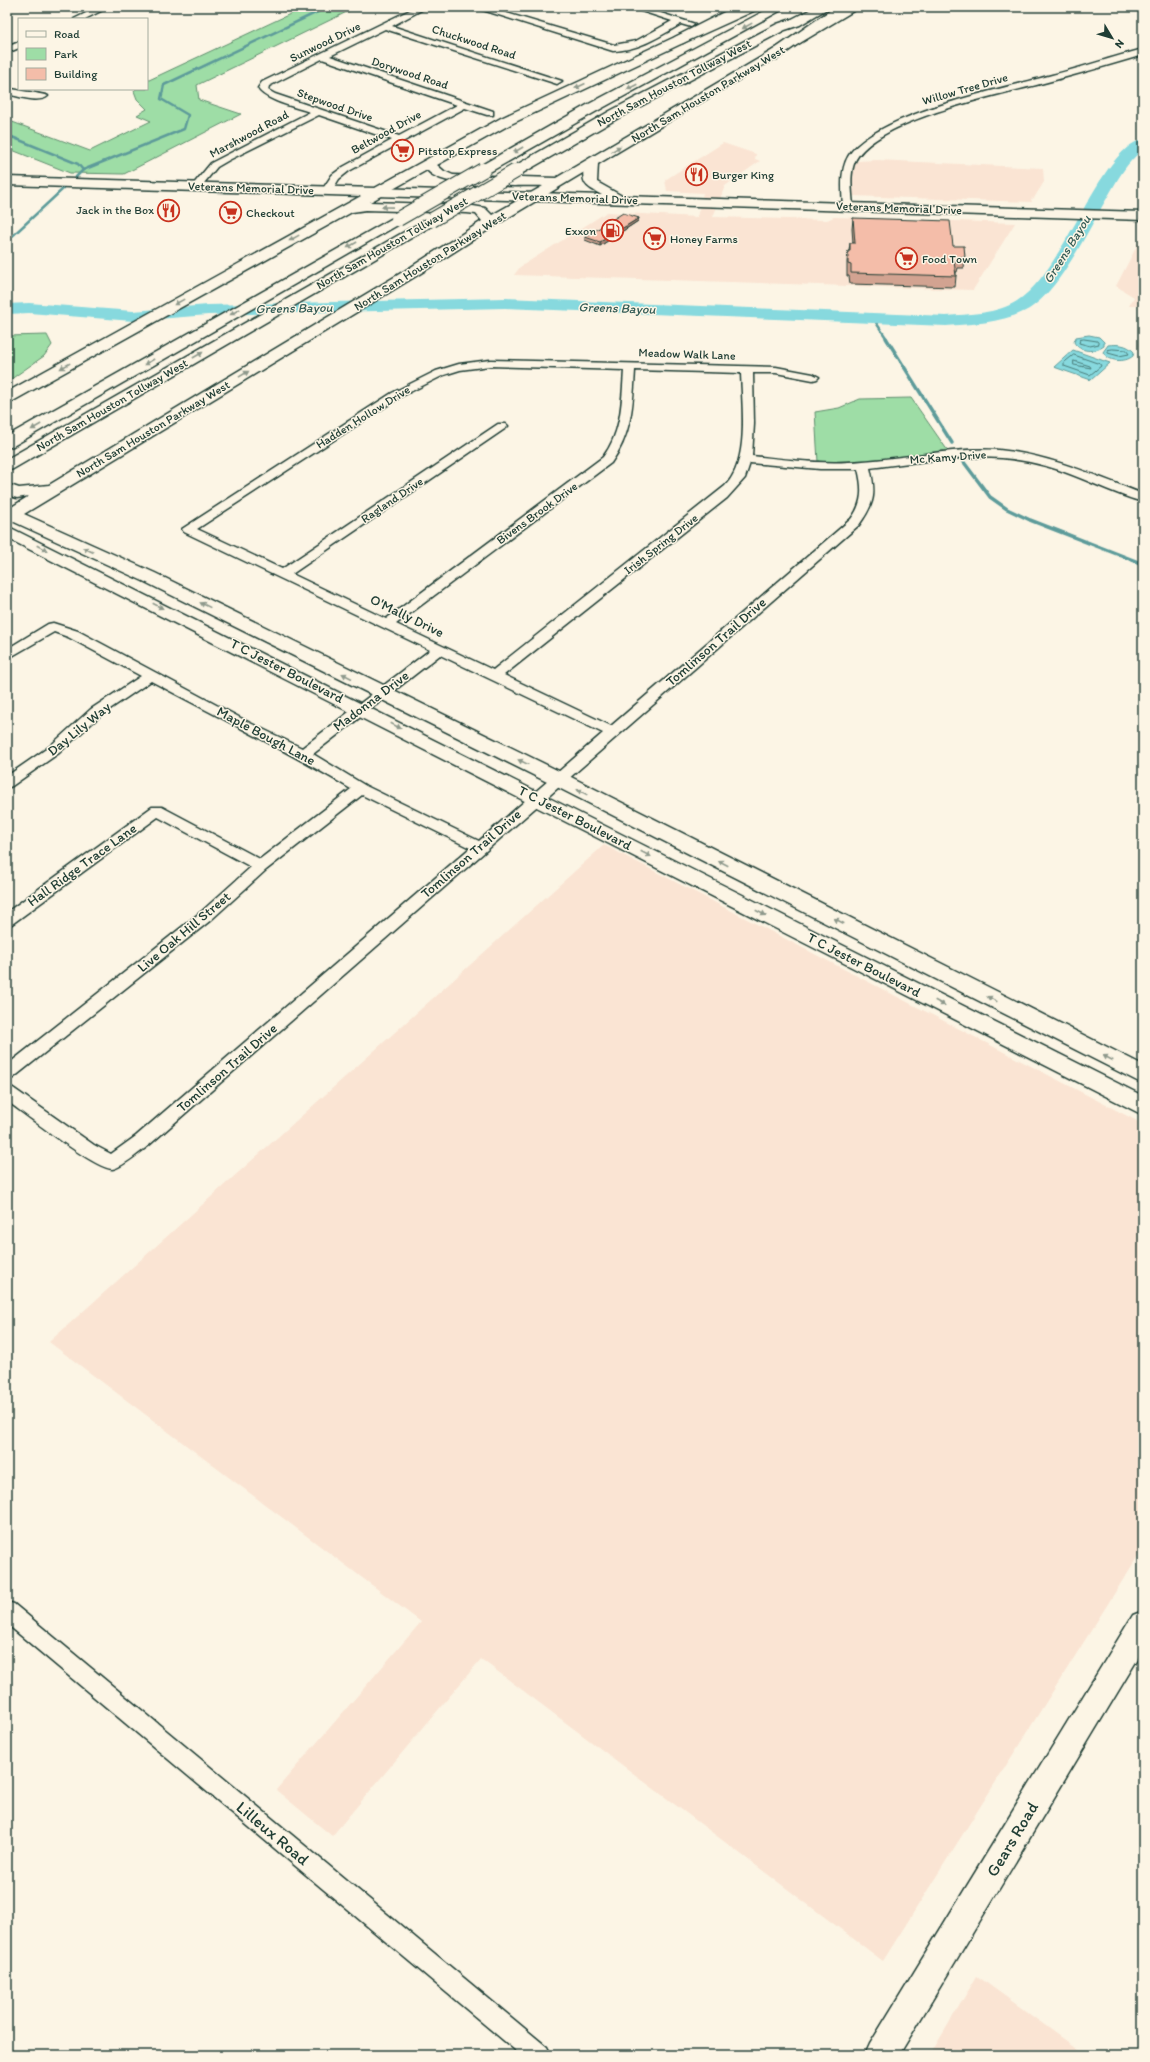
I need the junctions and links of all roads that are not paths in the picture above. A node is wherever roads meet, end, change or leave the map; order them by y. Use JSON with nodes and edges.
{"nodes":[{"id":1,"x":105,"y":7,"type":"edge"},
{"id":2,"x":423,"y":7,"type":"edge"},
{"id":3,"x":477,"y":7,"type":"edge"},
{"id":4,"x":633,"y":7,"type":"edge"},
{"id":5,"x":743,"y":7,"type":"edge"},
{"id":6,"x":752,"y":7,"type":"edge"},
{"id":7,"x":781,"y":7,"type":"edge"},
{"id":8,"x":810,"y":7,"type":"edge"},
{"id":9,"x":824,"y":7,"type":"edge"},
{"id":10,"x":843,"y":7,"type":"edge"},
{"id":11,"x":854,"y":7,"type":"edge"},
{"id":12,"x":80,"y":18,"type":"edge"},
{"id":13,"x":679,"y":21,"type":"junction"},
{"id":14,"x":691,"y":24,"type":"dead end"},
{"id":15,"x":384,"y":26,"type":"junction"},
{"id":16,"x":781,"y":27,"type":"junction"},
{"id":17,"x":679,"y":40,"type":"junction"},
{"id":18,"x":18,"y":45,"type":"edge"},
{"id":19,"x":7,"y":50,"type":"edge"},
{"id":20,"x":1143,"y":52,"type":"edge"},
{"id":21,"x":321,"y":56,"type":"junction"},
{"id":22,"x":773,"y":56,"type":"junction"},
{"id":23,"x":557,"y":81,"type":"dead end"},
{"id":24,"x":7,"y":91,"type":"edge"},
{"id":25,"x":264,"y":91,"type":"joint"},
{"id":26,"x":43,"y":96,"type":"dead end"},
{"id":27,"x":465,"y":104,"type":"junction"},
{"id":28,"x":318,"y":112,"type":"junction"},
{"id":29,"x":490,"y":113,"type":"dead end"},
{"id":30,"x":400,"y":140,"type":"junction"},
{"id":31,"x":428,"y":163,"type":"junction"},
{"id":32,"x":591,"y":163,"type":"junction"},
{"id":33,"x":7,"y":181,"type":"edge"},
{"id":34,"x":560,"y":181,"type":"junction"},
{"id":35,"x":197,"y":186,"type":"junction"},
{"id":36,"x":290,"y":189,"type":"junction"},
{"id":37,"x":327,"y":190,"type":"junction"},
{"id":38,"x":376,"y":192,"type":"junction"},
{"id":39,"x":534,"y":197,"type":"junction"},
{"id":40,"x":623,"y":200,"type":"junction"},
{"id":41,"x":848,"y":207,"type":"junction"},
{"id":42,"x":343,"y":210,"type":"junction"},
{"id":43,"x":1143,"y":216,"type":"edge"},
{"id":44,"x":491,"y":222,"type":"junction"},
{"id":45,"x":318,"y":224,"type":"junction"},
{"id":46,"x":559,"y":364,"type":"joint"},
{"id":47,"x":630,"y":366,"type":"junction"},
{"id":48,"x":747,"y":369,"type":"junction"},
{"id":49,"x":813,"y":377,"type":"dead end"},
{"id":50,"x":7,"y":398,"type":"edge"},
{"id":51,"x":502,"y":426,"type":"dead end"},
{"id":52,"x":7,"y":443,"type":"edge"},
{"id":53,"x":746,"y":459,"type":"junction"},
{"id":54,"x":863,"y":465,"type":"junction"},
{"id":55,"x":7,"y":466,"type":"edge"},
{"id":56,"x":55,"y":488,"type":"junction"},
{"id":57,"x":7,"y":489,"type":"edge"},
{"id":58,"x":1143,"y":498,"type":"edge"},
{"id":59,"x":8,"y":519,"type":"edge"},
{"id":60,"x":188,"y":529,"type":"joint"},
{"id":61,"x":283,"y":574,"type":"junction"},
{"id":62,"x":229,"y":617,"type":"junction"},
{"id":63,"x":387,"y":624,"type":"junction"},
{"id":64,"x":208,"y":631,"type":"junction"},
{"id":65,"x":439,"y":649,"type":"junction"},
{"id":66,"x":7,"y":655,"type":"edge"},
{"id":67,"x":151,"y":675,"type":"junction"},
{"id":68,"x":494,"y":676,"type":"junction"},
{"id":69,"x":382,"y":693,"type":"junction"},
{"id":70,"x":361,"y":709,"type":"junction"},
{"id":71,"x":612,"y":732,"type":"junction"},
{"id":72,"x":303,"y":754,"type":"junction"},
{"id":73,"x":7,"y":766,"type":"edge"},
{"id":74,"x":20,"y":773,"type":"junction"},
{"id":75,"x":558,"y":779,"type":"junction"},
{"id":76,"x":7,"y":783,"type":"edge"},
{"id":77,"x":361,"y":788,"type":"junction"},
{"id":78,"x":536,"y":798,"type":"junction"},
{"id":79,"x":479,"y":847,"type":"junction"},
{"id":80,"x":261,"y":866,"type":"junction"},
{"id":81,"x":7,"y":920,"type":"edge"},
{"id":82,"x":865,"y":933,"type":"junction"},
{"id":83,"x":844,"y":955,"type":"junction"},
{"id":84,"x":7,"y":1074,"type":"edge"},
{"id":85,"x":1143,"y":1076,"type":"edge"},
{"id":86,"x":7,"y":1092,"type":"edge"},
{"id":87,"x":1139,"y":1097,"type":"edge"},
{"id":88,"x":7,"y":1611,"type":"edge"},
{"id":89,"x":1143,"y":1624,"type":"edge"},
{"id":90,"x":539,"y":2055,"type":"edge"},
{"id":91,"x":880,"y":2055,"type":"edge"}],
"edges":[{"from":1,"to":12,"type":"street"},
{"from":2,"to":15,"type":"street","name":"Sunwood Drive"},
{"from":3,"to":13,"type":"street"},
{"from":4,"to":13,"type":"street"},
{"from":5,"to":17,"type":"main road"},
{"from":6,"to":17,"type":"main road"},
{"from":7,"to":52,"type":"main road","name":"North Sam Houston Tollway West","one_way":true,"bridge":true},
{"from":8,"to":16,"type":"main road","name":"North Sam Houston Tollway West"},
{"from":9,"to":16,"type":"main road","name":"North Sam Houston Tollway West"},
{"from":10,"to":22,"type":"main road"},
{"from":11,"to":22,"type":"main road","name":"North Sam Houston Parkway West"},
{"from":13,"to":14,"type":"street"},
{"from":15,"to":21,"type":"street","name":"Sunwood Drive"},
{"from":15,"to":23,"type":"street","name":"Chuckwood Road"},
{"from":55,"to":16,"type":"main road","name":"North Sam Houston Tollway West","one_way":true,"bridge":true},
{"from":17,"to":31,"type":"main road","one_way":true},
{"from":18,"to":19,"type":"street"},
{"from":20,"to":41,"type":"street","name":"Willow Tree Drive"},
{"from":21,"to":25,"type":"street","name":"Sunwood Drive"},
{"from":21,"to":27,"type":"street","name":"Dorywood Road"},
{"from":32,"to":22,"type":"main road","name":"North Sam Houston Parkway West","one_way":true},
{"from":24,"to":26,"type":"street"},
{"from":25,"to":28,"type":"street","name":"Stepwood Drive"},
{"from":27,"to":29,"type":"street","name":"Dorywood Road"},
{"from":27,"to":30,"type":"street","name":"Beltwood Drive"},
{"from":28,"to":30,"type":"street","name":"Stepwood Drive"},
{"from":28,"to":35,"type":"street","name":"Marshwood Road"},
{"from":30,"to":37,"type":"street","name":"Beltwood Drive"},
{"from":31,"to":34,"type":"main road"},
{"from":31,"to":38,"type":"main road"},
{"from":32,"to":34,"type":"main road","name":"North Sam Houston Parkway West"},
{"from":32,"to":40,"type":"main road"},
{"from":33,"to":35,"type":"main road","name":"Veterans Memorial Drive"},
{"from":34,"to":39,"type":"main road","name":"North Sam Houston Parkway West"},
{"from":35,"to":36,"type":"main road","name":"Veterans Memorial Drive"},
{"from":36,"to":37,"type":"main road","name":"Veterans Memorial Drive"},
{"from":36,"to":45,"type":"main road"},
{"from":37,"to":38,"type":"main road","name":"Veterans Memorial Drive"},
{"from":38,"to":39,"type":"main road","name":"Veterans Memorial Drive"},
{"from":38,"to":42,"type":"main road"},
{"from":39,"to":40,"type":"main road","name":"Veterans Memorial Drive"},
{"from":39,"to":44,"type":"main road","name":"North Sam Houston Parkway West"},
{"from":40,"to":41,"type":"main road","name":"Veterans Memorial Drive"},
{"from":41,"to":43,"type":"main road","name":"Veterans Memorial Drive"},
{"from":44,"to":42,"type":"main road","one_way":true},
{"from":42,"to":45,"type":"main road"},
{"from":56,"to":44,"type":"main road","name":"North Sam Houston Parkway West","one_way":true},
{"from":45,"to":50,"type":"main road","one_way":true},
{"from":46,"to":47,"type":"street","name":"Meadow Walk Lane"},
{"from":46,"to":60,"type":"street","name":"Hadden Hollow Drive"},
{"from":47,"to":48,"type":"street","name":"Meadow Walk Lane"},
{"from":47,"to":63,"type":"street","name":"Bivens Brook Drive"},
{"from":48,"to":49,"type":"street","name":"Meadow Walk Lane"},
{"from":48,"to":53,"type":"street","name":"Irish Spring Drive"},
{"from":51,"to":61,"type":"street","name":"Ragland Drive"},
{"from":53,"to":54,"type":"street","name":"Mc Kamy Drive"},
{"from":53,"to":68,"type":"street","name":"Irish Spring Drive"},
{"from":54,"to":58,"type":"street","name":"Mc Kamy Drive"},
{"from":54,"to":71,"type":"street","name":"Tomlinson Trail Drive"},
{"from":56,"to":57,"type":"main road"},
{"from":56,"to":59,"type":"main road","name":"North Sam Houston Parkway West"},
{"from":62,"to":59,"type":"main road","name":"T C Jester Boulevard","one_way":true},
{"from":59,"to":64,"type":"main road","name":"T C Jester Boulevard","one_way":true},
{"from":60,"to":61,"type":"street","name":"O'Mally Drive"},
{"from":61,"to":63,"type":"street","name":"O'Mally Drive"},
{"from":62,"to":64,"type":"main road"},
{"from":69,"to":62,"type":"main road","name":"T C Jester Boulevard","one_way":true},
{"from":63,"to":65,"type":"street","name":"O'Mally Drive"},
{"from":64,"to":70,"type":"main road","name":"T C Jester Boulevard"},
{"from":65,"to":68,"type":"street","name":"O'Mally Drive"},
{"from":65,"to":69,"type":"street","name":"Madonna Drive"},
{"from":66,"to":67,"type":"street","name":"Maple Bough Lane"},
{"from":67,"to":72,"type":"street","name":"Maple Bough Lane"},
{"from":67,"to":74,"type":"street","name":"Day Lily Way"},
{"from":68,"to":71,"type":"street","name":"O'Mally Drive"},
{"from":69,"to":70,"type":"street","name":"Madonna Drive"},
{"from":75,"to":69,"type":"main road","name":"T C Jester Boulevard","one_way":true},
{"from":70,"to":72,"type":"street","name":"Madonna Drive"},
{"from":70,"to":78,"type":"main road","name":"T C Jester Boulevard","one_way":true},
{"from":71,"to":75,"type":"street","name":"Tomlinson Trail Drive"},
{"from":72,"to":77,"type":"street","name":"Maple Bough Lane"},
{"from":73,"to":74,"type":"street"},
{"from":74,"to":76,"type":"street","name":"Day Lily Way"},
{"from":75,"to":78,"type":"street","name":"Tomlinson Trail Drive"},
{"from":82,"to":75,"type":"main road","name":"T C Jester Boulevard","one_way":true},
{"from":77,"to":79,"type":"street","name":"Maple Bough Lane"},
{"from":77,"to":80,"type":"street","name":"Live Oak Hill Street"},
{"from":78,"to":79,"type":"street","name":"Tomlinson Trail Drive"},
{"from":78,"to":83,"type":"main road","name":"T C Jester Boulevard","one_way":true},
{"from":79,"to":86,"type":"street","name":"Tomlinson Trail Drive"},
{"from":80,"to":81,"type":"street","name":"Hall Ridge Trace Lane"},
{"from":80,"to":84,"type":"street","name":"Live Oak Hill Street"},
{"from":82,"to":83,"type":"main road"},
{"from":85,"to":82,"type":"main road","name":"T C Jester Boulevard","one_way":true},
{"from":83,"to":87,"type":"main road","name":"T C Jester Boulevard","one_way":true},
{"from":88,"to":90,"type":"street","name":"Lilleux Road"},
{"from":89,"to":91,"type":"main road","name":"Gears Road"}]}
